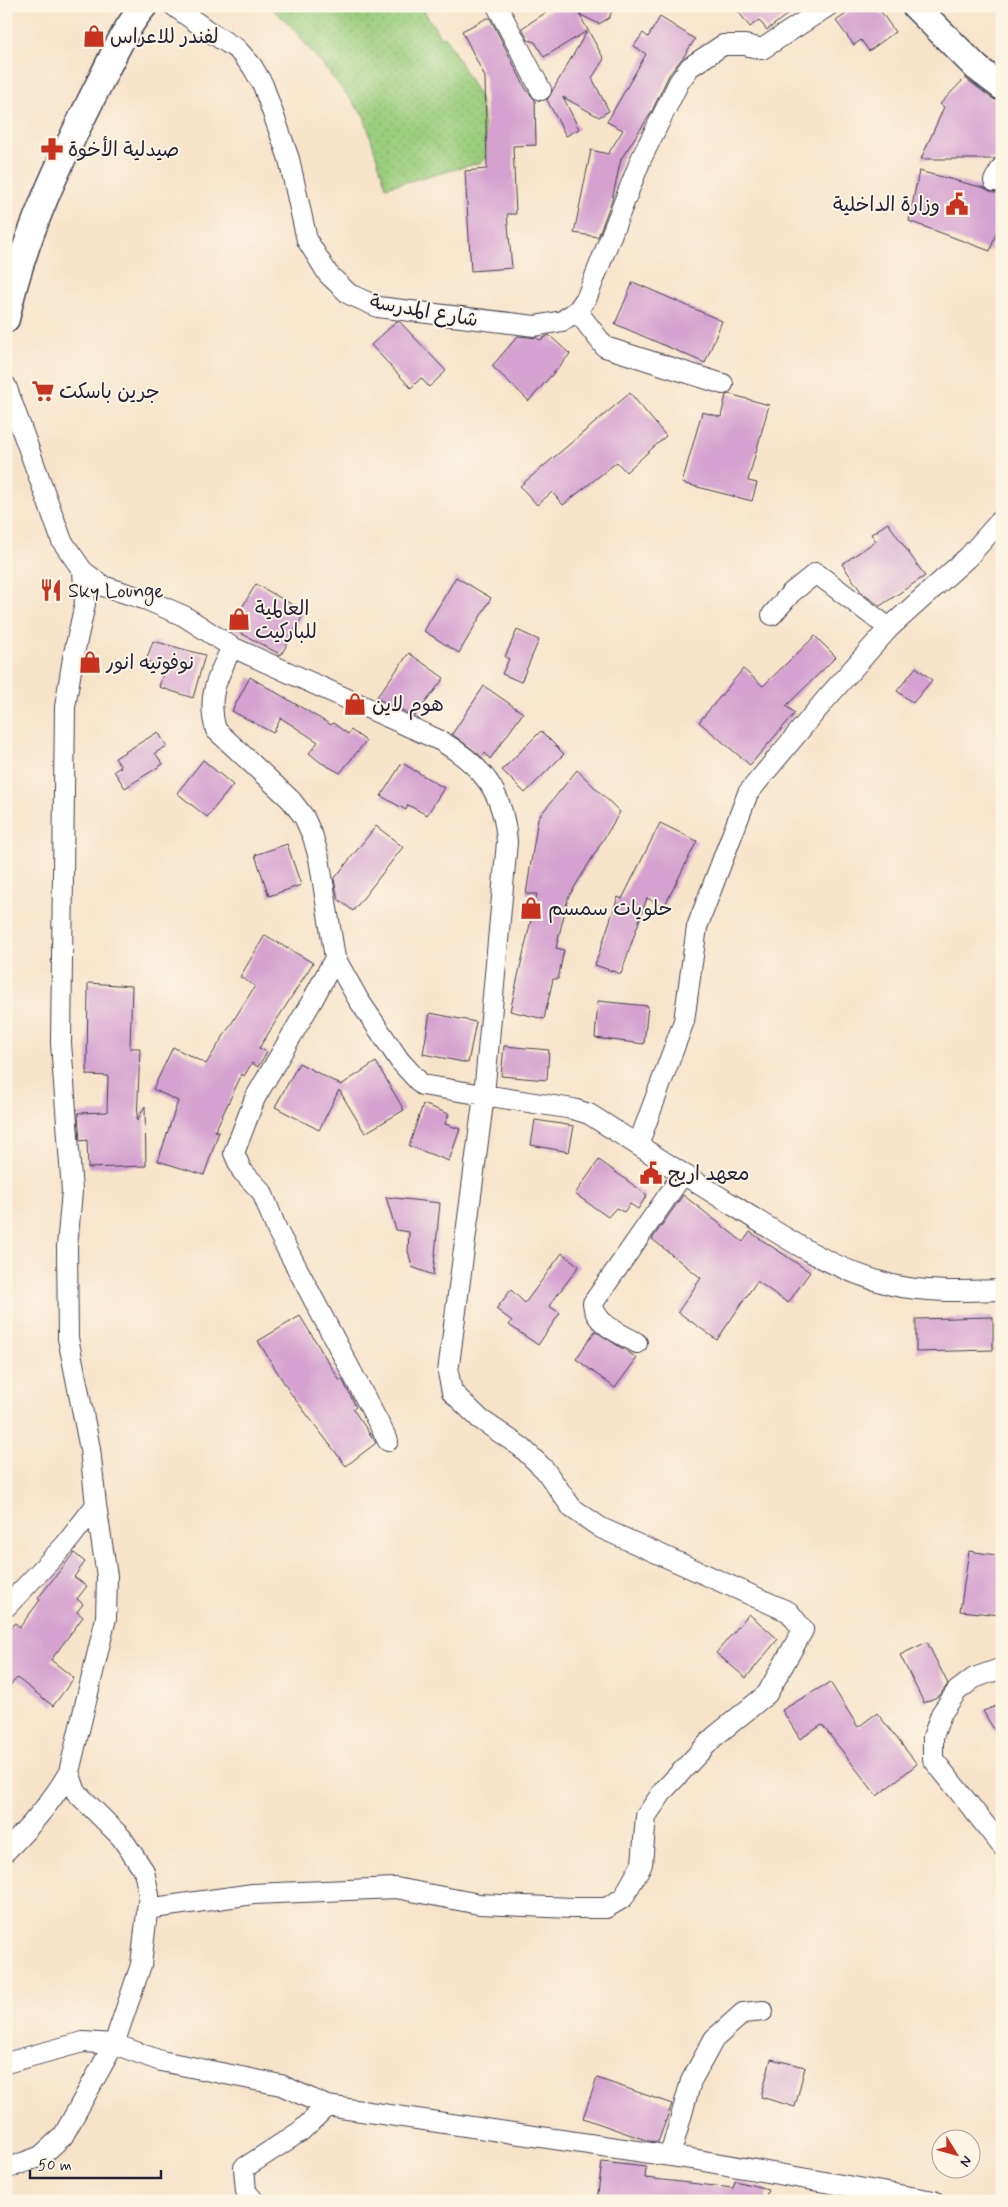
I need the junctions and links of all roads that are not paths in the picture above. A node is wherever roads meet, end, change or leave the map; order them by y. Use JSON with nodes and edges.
{"nodes":[{"id":1,"x":144,"y":6,"type":"edge"},
{"id":2,"x":174,"y":6,"type":"edge"},
{"id":3,"x":497,"y":6,"type":"edge"},
{"id":4,"x":828,"y":6,"type":"edge"},
{"id":5,"x":915,"y":6,"type":"edge"},
{"id":6,"x":1002,"y":87,"type":"edge"},
{"id":7,"x":541,"y":90,"type":"dead end"},
{"id":8,"x":12,"y":276,"type":"edge"},
{"id":9,"x":577,"y":311,"type":"junction"},
{"id":10,"x":6,"y":320,"type":"edge"},
{"id":11,"x":723,"y":384,"type":"dead end"},
{"id":12,"x":6,"y":386,"type":"edge"},
{"id":13,"x":1002,"y":519,"type":"edge"},
{"id":14,"x":83,"y":571,"type":"junction"},
{"id":15,"x":772,"y":615,"type":"dead end"},
{"id":16,"x":889,"y":628,"type":"junction"},
{"id":17,"x":232,"y":647,"type":"junction"},
{"id":18,"x":335,"y":958,"type":"junction"},
{"id":19,"x":484,"y":1095,"type":"junction"},
{"id":20,"x":638,"y":1145,"type":"junction"},
{"id":21,"x":683,"y":1174,"type":"junction"},
{"id":22,"x":1002,"y":1290,"type":"edge"},
{"id":23,"x":637,"y":1343,"type":"dead end"},
{"id":24,"x":388,"y":1441,"type":"dead end"},
{"id":25,"x":96,"y":1504,"type":"junction"},
{"id":26,"x":6,"y":1607,"type":"edge"},
{"id":27,"x":1002,"y":1668,"type":"edge"},
{"id":28,"x":69,"y":1772,"type":"junction"},
{"id":29,"x":41,"y":1813,"type":"junction"},
{"id":30,"x":96,"y":1813,"type":"junction"},
{"id":31,"x":1002,"y":1846,"type":"edge"},
{"id":32,"x":6,"y":1851,"type":"edge"},
{"id":33,"x":147,"y":1909,"type":"junction"},
{"id":34,"x":763,"y":2011,"type":"dead end"},
{"id":35,"x":114,"y":2044,"type":"junction"},
{"id":36,"x":6,"y":2063,"type":"edge"},
{"id":37,"x":327,"y":2106,"type":"junction"},
{"id":38,"x":670,"y":2156,"type":"junction"},
{"id":39,"x":6,"y":2169,"type":"edge"},
{"id":40,"x":254,"y":2201,"type":"edge"},
{"id":41,"x":934,"y":2201,"type":"edge"}],
"edges":[{"from":1,"to":8,"type":"street"},
{"from":2,"to":9,"type":"street","name":"شارع المدرسة"},
{"from":3,"to":7,"type":"street"},
{"from":4,"to":9,"type":"street","name":"شارع المدرسة"},
{"from":5,"to":6,"type":"street"},
{"from":8,"to":10,"type":"street"},
{"from":9,"to":11,"type":"street"},
{"from":12,"to":14,"type":"street"},
{"from":13,"to":16,"type":"street"},
{"from":14,"to":17,"type":"street"},
{"from":14,"to":25,"type":"street"},
{"from":15,"to":16,"type":"street"},
{"from":16,"to":20,"type":"street"},
{"from":17,"to":18,"type":"street"},
{"from":17,"to":19,"type":"street"},
{"from":18,"to":19,"type":"street"},
{"from":18,"to":24,"type":"street"},
{"from":19,"to":20,"type":"street"},
{"from":19,"to":33,"type":"street"},
{"from":20,"to":21,"type":"street"},
{"from":21,"to":22,"type":"street"},
{"from":21,"to":23,"type":"street"},
{"from":25,"to":26,"type":"street"},
{"from":25,"to":28,"type":"street"},
{"from":27,"to":31,"type":"street"},
{"from":28,"to":29,"type":"street"},
{"from":28,"to":30,"type":"street"},
{"from":29,"to":30,"type":"street"},
{"from":29,"to":32,"type":"street"},
{"from":30,"to":33,"type":"street"},
{"from":33,"to":35,"type":"street"},
{"from":34,"to":38,"type":"street"},
{"from":35,"to":36,"type":"street"},
{"from":35,"to":37,"type":"street"},
{"from":35,"to":39,"type":"street"},
{"from":37,"to":38,"type":"street"},
{"from":37,"to":40,"type":"street"},
{"from":38,"to":41,"type":"street"}]}
